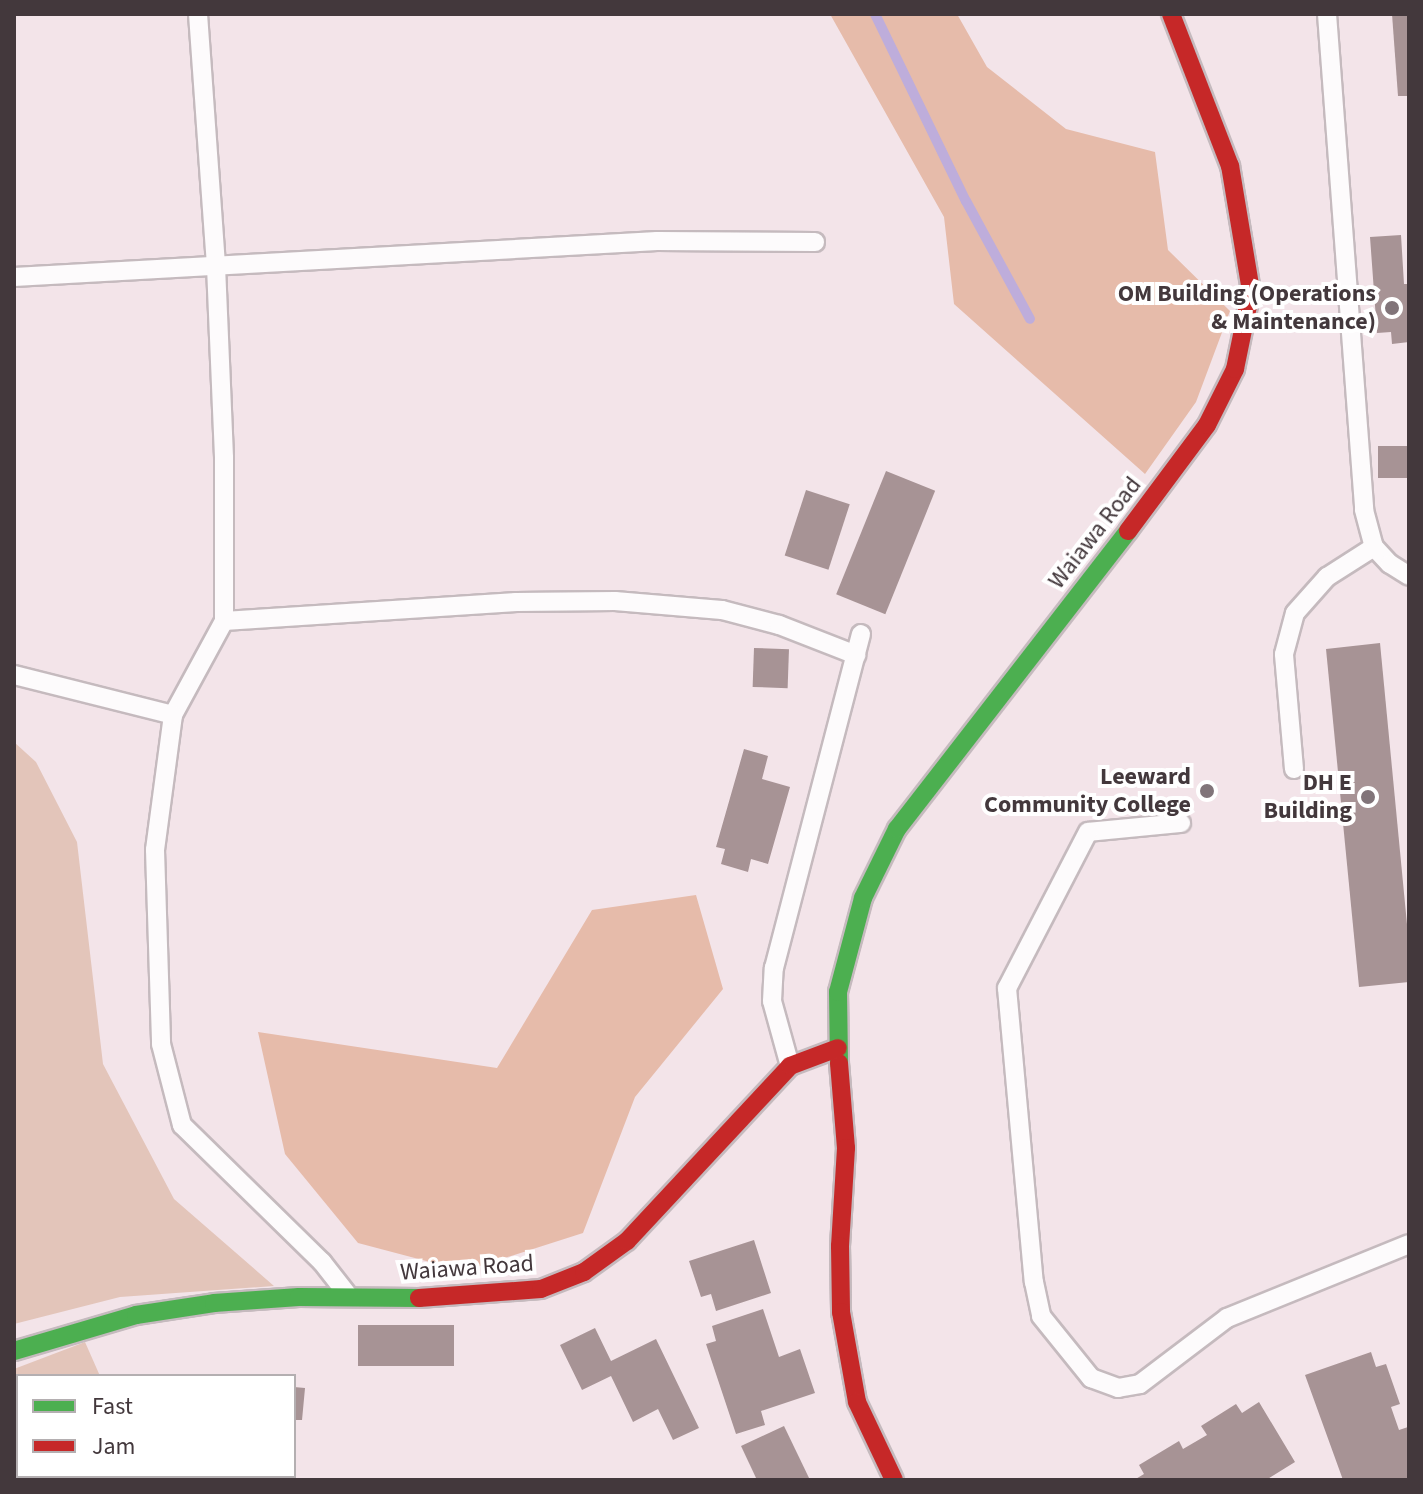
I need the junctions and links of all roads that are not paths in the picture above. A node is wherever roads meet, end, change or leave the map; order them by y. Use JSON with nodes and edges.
{"nodes":[{"id":1,"x":198,"y":14,"type":"edge"},
{"id":2,"x":1171,"y":14,"type":"edge"},
{"id":3,"x":1327,"y":14,"type":"edge"},
{"id":4,"x":815,"y":242,"type":"dead end"},
{"id":5,"x":216,"y":266,"type":"junction"},
{"id":6,"x":14,"y":277,"type":"edge"},
{"id":7,"x":1374,"y":547,"type":"junction"},
{"id":8,"x":1409,"y":576,"type":"edge"},
{"id":9,"x":224,"y":621,"type":"junction"},
{"id":10,"x":861,"y":634,"type":"dead end"},
{"id":11,"x":856,"y":655,"type":"junction"},
{"id":12,"x":14,"y":675,"type":"edge"},
{"id":13,"x":173,"y":715,"type":"junction"},
{"id":14,"x":1294,"y":769,"type":"dead end"},
{"id":15,"x":1181,"y":823,"type":"dead end"},
{"id":16,"x":838,"y":1048,"type":"junction"},
{"id":17,"x":790,"y":1066,"type":"junction"},
{"id":18,"x":1409,"y":1244,"type":"edge"},
{"id":19,"x":349,"y":1296,"type":"junction"},
{"id":20,"x":14,"y":1351,"type":"edge"},
{"id":21,"x":894,"y":1480,"type":"edge"}],
"edges":[{"from":1,"to":5,"type":"lane"},
{"from":2,"to":16,"type":"street","name":"Waiawa Road"},
{"from":3,"to":7,"type":"lane"},
{"from":4,"to":5,"type":"lane"},
{"from":5,"to":6,"type":"lane"},
{"from":5,"to":9,"type":"lane"},
{"from":7,"to":8,"type":"lane"},
{"from":7,"to":14,"type":"lane"},
{"from":9,"to":11,"type":"lane"},
{"from":9,"to":13,"type":"lane"},
{"from":10,"to":11,"type":"lane"},
{"from":11,"to":17,"type":"lane"},
{"from":12,"to":13,"type":"lane"},
{"from":13,"to":19,"type":"lane"},
{"from":15,"to":18,"type":"lane"},
{"from":16,"to":17,"type":"street","name":"Waiawa Road"},
{"from":16,"to":21,"type":"street","name":"Waiawa Road"},
{"from":17,"to":19,"type":"street","name":"Waiawa Road"},
{"from":19,"to":20,"type":"street","name":"Waiawa Road"}]}
